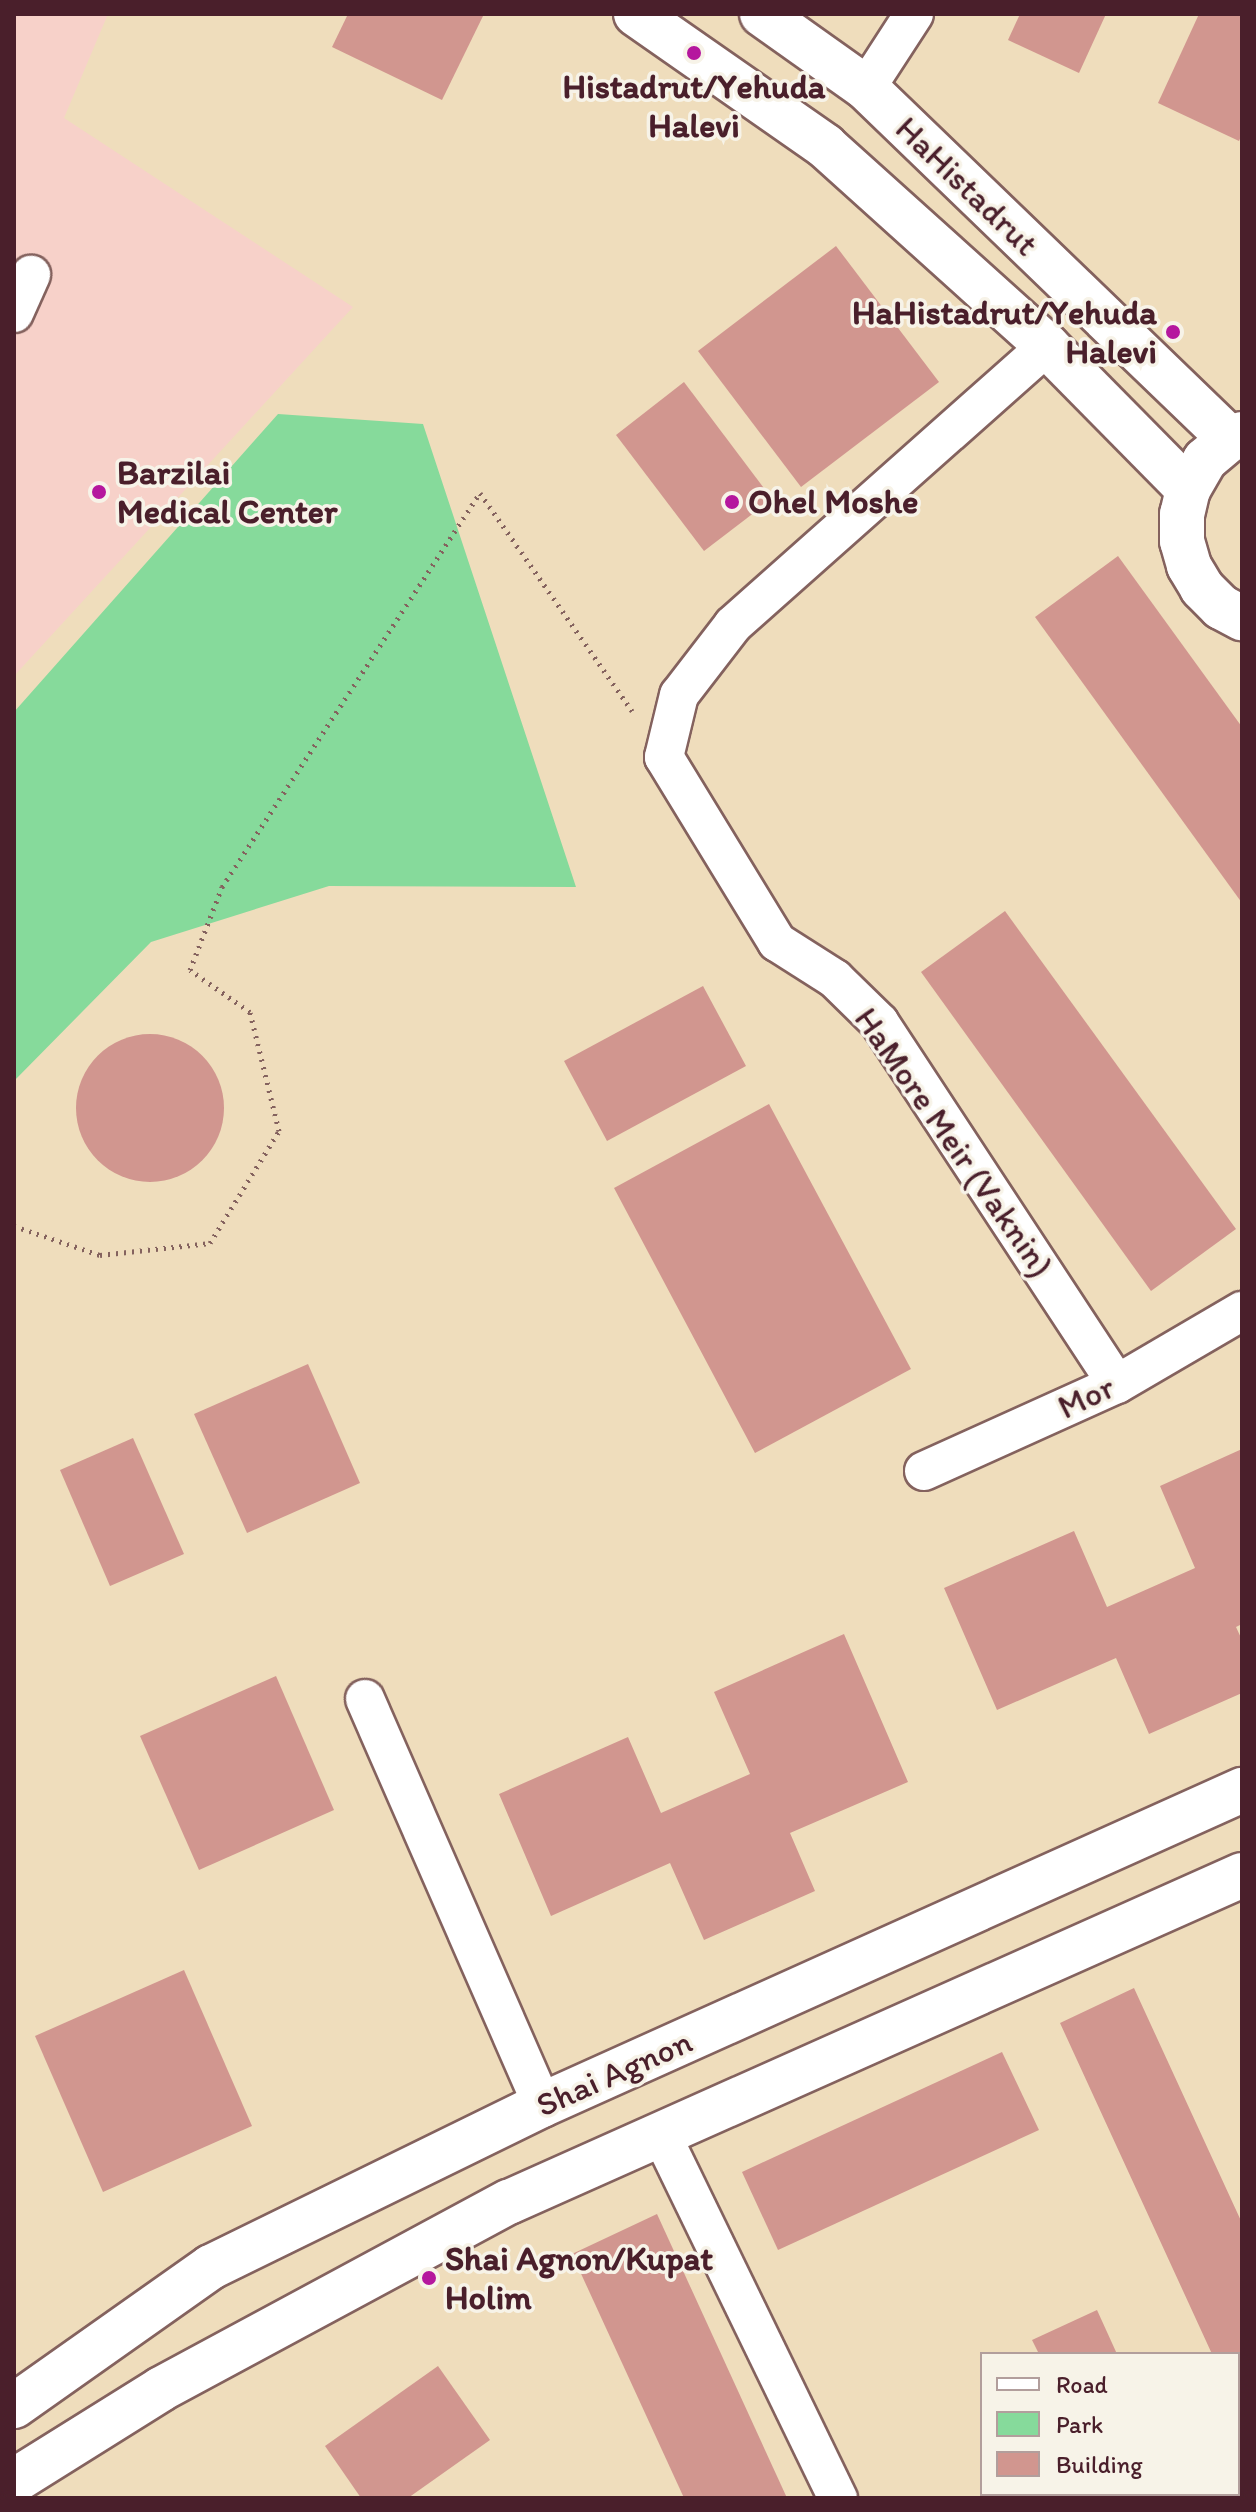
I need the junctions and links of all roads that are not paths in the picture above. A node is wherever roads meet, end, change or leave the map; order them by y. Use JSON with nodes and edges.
{"nodes":[{"id":1,"x":636,"y":14,"type":"edge"},
{"id":2,"x":762,"y":14,"type":"edge"},
{"id":3,"x":914,"y":14,"type":"edge"},
{"id":4,"x":866,"y":88,"type":"junction"},
{"id":5,"x":31,"y":275,"type":"dead end"},
{"id":6,"x":14,"y":313,"type":"edge"},
{"id":7,"x":1047,"y":346,"type":"junction"},
{"id":8,"x":1236,"y":437,"type":"edge"},
{"id":9,"x":1188,"y":489,"type":"junction"},
{"id":10,"x":1242,"y":618,"type":"edge"},
{"id":11,"x":1242,"y":1311,"type":"edge"},
{"id":12,"x":1117,"y":1384,"type":"junction"},
{"id":13,"x":924,"y":1471,"type":"dead end"},
{"id":14,"x":365,"y":1699,"type":"dead end"},
{"id":15,"x":1242,"y":1790,"type":"edge"},
{"id":16,"x":1242,"y":1875,"type":"edge"},
{"id":17,"x":542,"y":2105,"type":"junction"},
{"id":18,"x":662,"y":2136,"type":"junction"},
{"id":19,"x":14,"y":2406,"type":"edge"},
{"id":20,"x":14,"y":2481,"type":"edge"},
{"id":21,"x":838,"y":2498,"type":"edge"}],
"edges":[{"from":1,"to":7,"type":"street","name":"HaHistadrut"},
{"from":2,"to":4,"type":"street","name":"HaHistadrut"},
{"from":3,"to":4,"type":"street"},
{"from":4,"to":8,"type":"street","name":"HaHistadrut"},
{"from":5,"to":6,"type":"street"},
{"from":7,"to":9,"type":"street","name":"HaHistadrut"},
{"from":7,"to":12,"type":"street","name":"HaMore Meir (Vaknin)"},
{"from":8,"to":9,"type":"street"},
{"from":9,"to":10,"type":"street"},
{"from":11,"to":12,"type":"street","name":"Mor"},
{"from":12,"to":13,"type":"street","name":"Mor"},
{"from":14,"to":17,"type":"street"},
{"from":15,"to":17,"type":"street","name":"Shai Agnon"},
{"from":16,"to":18,"type":"street"},
{"from":17,"to":19,"type":"street","name":"Shai Agnon"},
{"from":18,"to":20,"type":"street"},
{"from":18,"to":21,"type":"street"}]}
